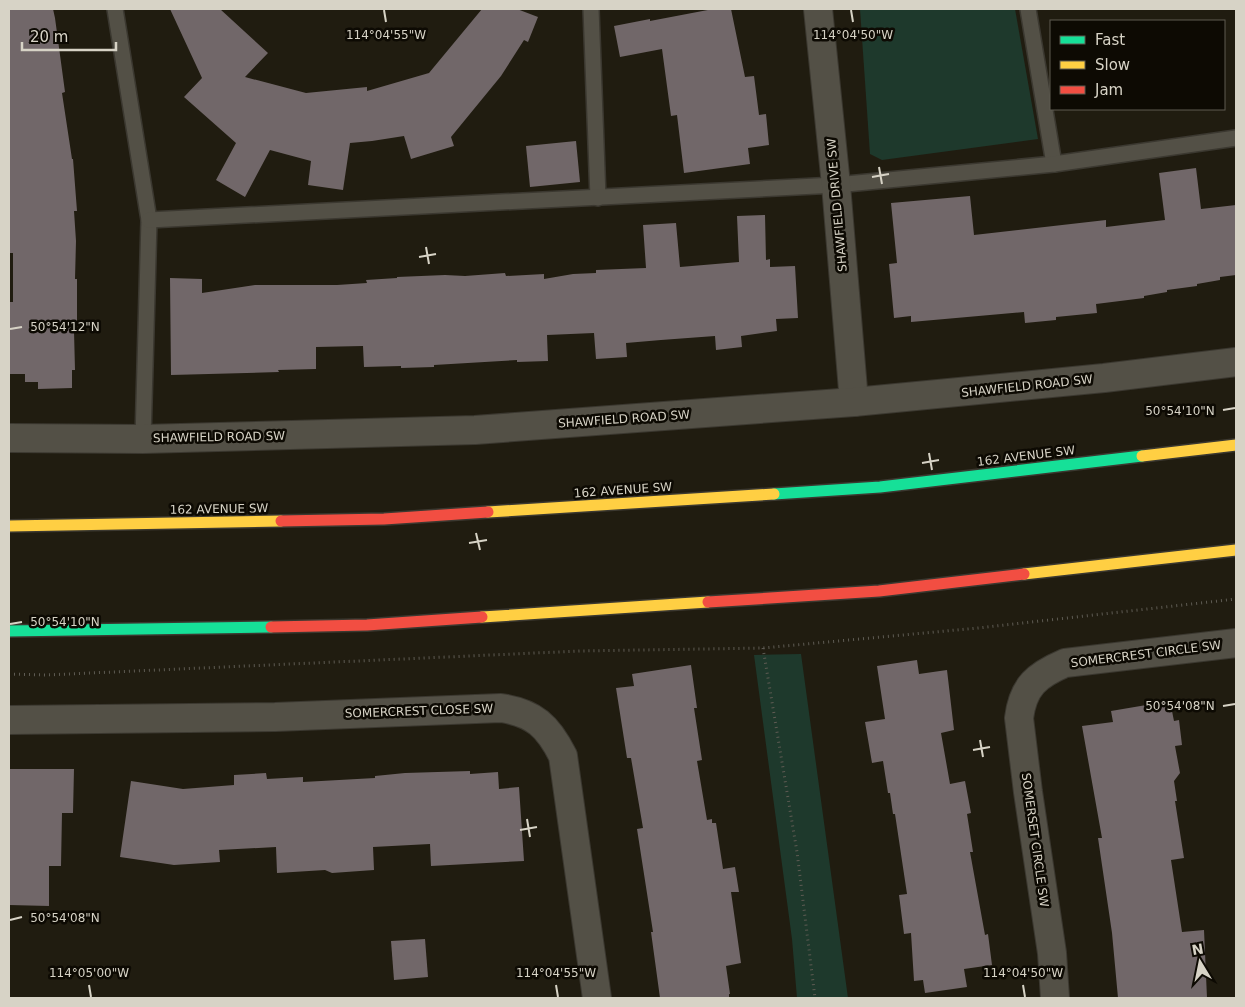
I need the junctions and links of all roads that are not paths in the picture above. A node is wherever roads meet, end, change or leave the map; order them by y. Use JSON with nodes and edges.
{"nodes":[{"id":1,"x":115,"y":9,"type":"edge"},
{"id":2,"x":591,"y":9,"type":"edge"},
{"id":3,"x":818,"y":9,"type":"edge"},
{"id":4,"x":1028,"y":9,"type":"edge"},
{"id":5,"x":1236,"y":138,"type":"edge"},
{"id":6,"x":1054,"y":164,"type":"junction"},
{"id":7,"x":836,"y":186,"type":"junction"},
{"id":8,"x":598,"y":198,"type":"junction"},
{"id":9,"x":149,"y":220,"type":"junction"},
{"id":10,"x":1236,"y":362,"type":"edge"},
{"id":11,"x":854,"y":402,"type":"junction"},
{"id":12,"x":9,"y":438,"type":"edge"},
{"id":13,"x":143,"y":439,"type":"junction"},
{"id":14,"x":1236,"y":446,"type":"edge"},
{"id":15,"x":9,"y":526,"type":"edge"},
{"id":16,"x":1236,"y":550,"type":"edge"},
{"id":17,"x":9,"y":631,"type":"edge"},
{"id":18,"x":1236,"y":643,"type":"edge"},
{"id":19,"x":1032,"y":684,"type":"joint"},
{"id":20,"x":9,"y":720,"type":"edge"},
{"id":21,"x":597,"y":998,"type":"edge"},
{"id":22,"x":1055,"y":998,"type":"edge"}],
"edges":[{"from":1,"to":9,"type":"lane"},
{"from":2,"to":8,"type":"lane"},
{"from":3,"to":7,"type":"street","name":"SHAWFIELD DRIVE SW"},
{"from":4,"to":6,"type":"lane"},
{"from":5,"to":6,"type":"lane"},
{"from":6,"to":7,"type":"lane"},
{"from":7,"to":8,"type":"lane"},
{"from":7,"to":11,"type":"street","name":"SHAWFIELD DRIVE SW"},
{"from":8,"to":9,"type":"lane"},
{"from":9,"to":13,"type":"lane"},
{"from":10,"to":11,"type":"street","name":"SHAWFIELD ROAD SW"},
{"from":11,"to":13,"type":"street","name":"SHAWFIELD ROAD SW"},
{"from":12,"to":13,"type":"street","name":"SHAWFIELD ROAD SW"},
{"from":14,"to":15,"type":"main road","name":"162 AVENUE SW"},
{"from":16,"to":17,"type":"main road"},
{"from":18,"to":19,"type":"street","name":"SOMERCREST CIRCLE SW"},
{"from":19,"to":22,"type":"street","name":"SOMERSET CIRCLE SW"},
{"from":20,"to":21,"type":"street","name":"SOMERCREST CLOSE SW"}]}
